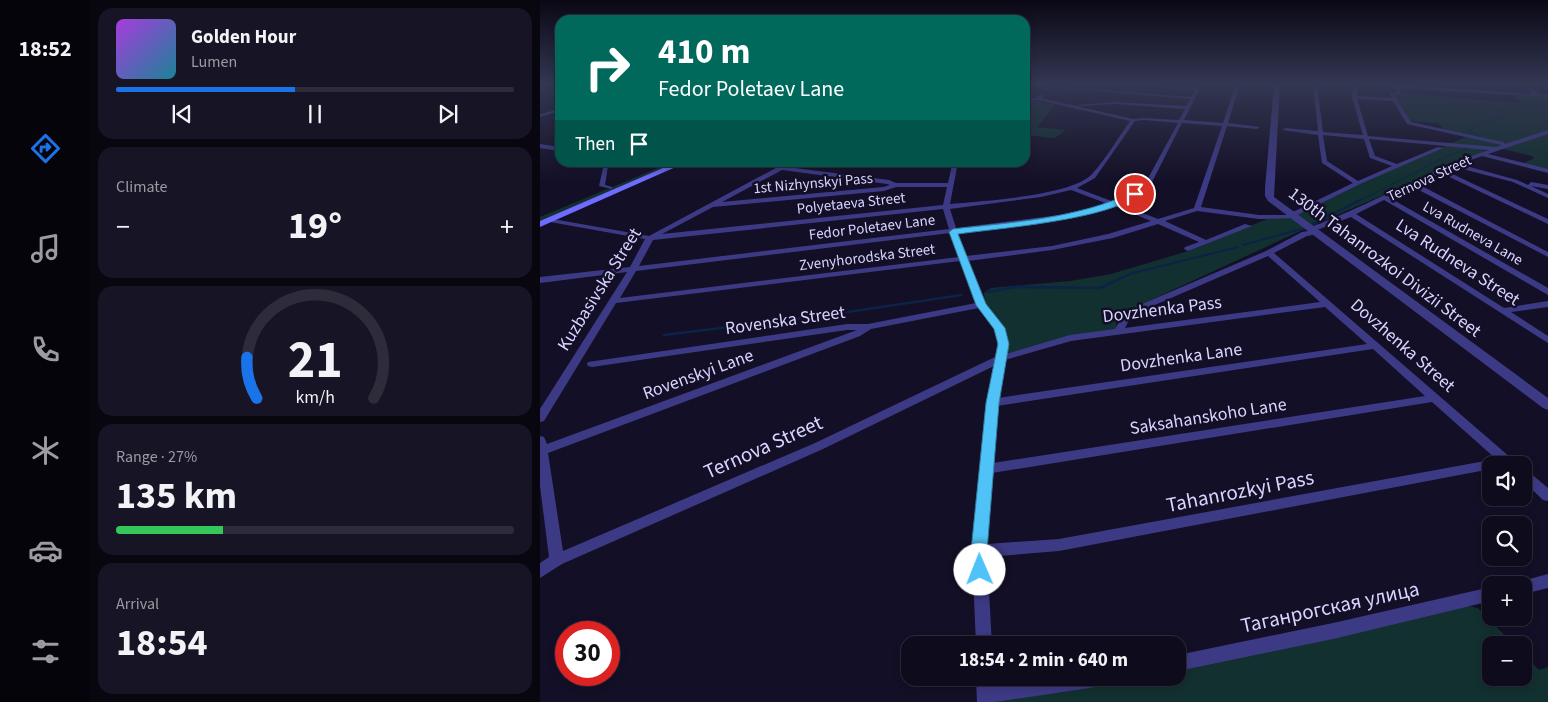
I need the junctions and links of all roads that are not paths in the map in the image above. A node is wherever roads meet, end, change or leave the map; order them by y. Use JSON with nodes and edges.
{"nodes":[{"id":1,"x":1119,"y":117,"type":"edge"},
{"id":2,"x":1184,"y":117,"type":"edge"},
{"id":3,"x":1227,"y":117,"type":"edge"},
{"id":4,"x":1275,"y":117,"type":"edge"},
{"id":5,"x":1319,"y":117,"type":"edge"},
{"id":6,"x":1360,"y":117,"type":"edge"},
{"id":7,"x":1403,"y":117,"type":"edge"},
{"id":8,"x":1133,"y":120,"type":"junction"},
{"id":9,"x":1181,"y":122,"type":"junction"},
{"id":10,"x":1224,"y":125,"type":"junction"},
{"id":11,"x":1257,"y":127,"type":"dead end"},
{"id":12,"x":1285,"y":130,"type":"dead end"},
{"id":13,"x":1548,"y":132,"type":"edge"},
{"id":14,"x":1320,"y":133,"type":"junction"},
{"id":15,"x":1367,"y":137,"type":"junction"},
{"id":16,"x":1507,"y":145,"type":"junction"},
{"id":17,"x":540,"y":146,"type":"edge"},
{"id":18,"x":555,"y":148,"type":"edge"},
{"id":19,"x":1440,"y":148,"type":"dead end"},
{"id":20,"x":1497,"y":149,"type":"junction"},
{"id":21,"x":1482,"y":154,"type":"junction"},
{"id":22,"x":1455,"y":165,"type":"junction"},
{"id":23,"x":1397,"y":166,"type":"junction"},
{"id":24,"x":601,"y":167,"type":"edge"},
{"id":25,"x":658,"y":167,"type":"edge"},
{"id":26,"x":672,"y":167,"type":"edge"},
{"id":27,"x":954,"y":167,"type":"edge"},
{"id":28,"x":782,"y":168,"type":"joint"},
{"id":29,"x":1442,"y":171,"type":"junction"},
{"id":30,"x":1548,"y":171,"type":"edge"},
{"id":31,"x":1515,"y":181,"type":"junction"},
{"id":32,"x":1358,"y":183,"type":"junction"},
{"id":33,"x":949,"y":184,"type":"junction"},
{"id":34,"x":1414,"y":184,"type":"junction"},
{"id":35,"x":895,"y":185,"type":"junction"},
{"id":36,"x":1548,"y":187,"type":"edge"},
{"id":37,"x":610,"y":188,"type":"junction"},
{"id":38,"x":1072,"y":188,"type":"junction"},
{"id":39,"x":1548,"y":196,"type":"edge"},
{"id":40,"x":1385,"y":198,"type":"junction"},
{"id":41,"x":1114,"y":204,"type":"junction"},
{"id":42,"x":708,"y":206,"type":"junction"},
{"id":43,"x":946,"y":207,"type":"junction"},
{"id":44,"x":1197,"y":209,"type":"junction"},
{"id":45,"x":1350,"y":213,"type":"junction"},
{"id":46,"x":1293,"y":215,"type":"junction"},
{"id":47,"x":540,"y":218,"type":"edge"},
{"id":48,"x":550,"y":220,"type":"junction"},
{"id":49,"x":1160,"y":222,"type":"junction"},
{"id":50,"x":1548,"y":222,"type":"edge"},
{"id":51,"x":540,"y":224,"type":"edge"},
{"id":52,"x":1248,"y":226,"type":"dead end"},
{"id":53,"x":1313,"y":231,"type":"junction"},
{"id":54,"x":953,"y":232,"type":"junction"},
{"id":55,"x":650,"y":238,"type":"junction"},
{"id":56,"x":1205,"y":242,"type":"junction"},
{"id":57,"x":1188,"y":249,"type":"dead end"},
{"id":58,"x":1270,"y":252,"type":"junction"},
{"id":59,"x":1548,"y":255,"type":"edge"},
{"id":60,"x":964,"y":259,"type":"junction"},
{"id":61,"x":633,"y":269,"type":"junction"},
{"id":62,"x":540,"y":280,"type":"edge"},
{"id":63,"x":1548,"y":292,"type":"edge"},
{"id":64,"x":613,"y":301,"type":"junction"},
{"id":65,"x":1328,"y":304,"type":"junction"},
{"id":66,"x":1548,"y":304,"type":"edge"},
{"id":67,"x":981,"y":305,"type":"junction"},
{"id":68,"x":1503,"y":311,"type":"junction"},
{"id":69,"x":868,"y":327,"type":"junction"},
{"id":70,"x":1120,"y":331,"type":"junction"},
{"id":71,"x":1548,"y":340,"type":"edge"},
{"id":72,"x":1376,"y":346,"type":"junction"},
{"id":73,"x":1002,"y":358,"type":"junction"},
{"id":74,"x":592,"y":364,"type":"dead end"},
{"id":75,"x":1435,"y":398,"type":"junction"},
{"id":76,"x":992,"y":403,"type":"junction"},
{"id":77,"x":1548,"y":405,"type":"edge"},
{"id":78,"x":540,"y":418,"type":"edge"},
{"id":79,"x":541,"y":447,"type":"edge"},
{"id":80,"x":1501,"y":456,"type":"edge"},
{"id":81,"x":1482,"y":468,"type":"edge"},
{"id":82,"x":986,"y":469,"type":"junction"},
{"id":83,"x":1532,"y":482,"type":"edge"},
{"id":84,"x":1548,"y":496,"type":"edge"},
{"id":85,"x":979,"y":551,"type":"junction"},
{"id":86,"x":557,"y":560,"type":"junction"},
{"id":87,"x":540,"y":571,"type":"edge"},
{"id":88,"x":1548,"y":581,"type":"edge"},
{"id":89,"x":1532,"y":585,"type":"edge"},
{"id":90,"x":1482,"y":596,"type":"edge"},
{"id":91,"x":984,"y":636,"type":"edge"},
{"id":92,"x":1186,"y":661,"type":"edge"},
{"id":93,"x":1028,"y":686,"type":"edge"},
{"id":94,"x":986,"y":691,"type":"edge"}],
"edges":[{"from":1,"to":8,"type":"street"},
{"from":2,"to":9,"type":"street","name":"Fedor Poletaev Lane"},
{"from":3,"to":10,"type":"street"},
{"from":4,"to":46,"type":"street","name":"130th Tahanrozkoi Divizii Street"},
{"from":5,"to":14,"type":"street"},
{"from":6,"to":15,"type":"street"},
{"from":7,"to":16,"type":"street"},
{"from":8,"to":9,"type":"street"},
{"from":8,"to":38,"type":"street","name":"Polyetaeva Street"},
{"from":9,"to":10,"type":"street"},
{"from":9,"to":41,"type":"street","name":"Fedor Poletaev Lane"},
{"from":10,"to":11,"type":"street"},
{"from":10,"to":44,"type":"street"},
{"from":12,"to":14,"type":"street"},
{"from":13,"to":16,"type":"street","name":"Ternova Street"},
{"from":14,"to":15,"type":"street"},
{"from":14,"to":32,"type":"street"},
{"from":15,"to":20,"type":"street"},
{"from":15,"to":23,"type":"street"},
{"from":16,"to":20,"type":"street","name":"Ternova Street"},
{"from":17,"to":18,"type":"street"},
{"from":19,"to":23,"type":"street","name":"Ternova Street"},
{"from":20,"to":21,"type":"street","name":"Ternova Street"},
{"from":21,"to":22,"type":"street","name":"Ternova Street"},
{"from":21,"to":30,"type":"street"},
{"from":22,"to":29,"type":"street","name":"Ternova Street"},
{"from":22,"to":31,"type":"street"},
{"from":23,"to":32,"type":"street","name":"Ternova Street"},
{"from":24,"to":37,"type":"street"},
{"from":25,"to":37,"type":"main road"},
{"from":26,"to":48,"type":"main road"},
{"from":27,"to":33,"type":"street"},
{"from":28,"to":35,"type":"street"},
{"from":28,"to":42,"type":"street","name":"Kuzbasivska Street"},
{"from":29,"to":34,"type":"street","name":"Ternova Street"},
{"from":29,"to":50,"type":"street"},
{"from":31,"to":36,"type":"street"},
{"from":31,"to":39,"type":"street"},
{"from":32,"to":46,"type":"street","name":"Ternova Street"},
{"from":33,"to":35,"type":"street","name":"1st Nizhynskyi Pass"},
{"from":33,"to":43,"type":"street"},
{"from":34,"to":40,"type":"street","name":"Ternova Street"},
{"from":34,"to":59,"type":"street"},
{"from":35,"to":42,"type":"street","name":"1st Nizhynskyi Pass"},
{"from":37,"to":47,"type":"main road"},
{"from":38,"to":41,"type":"street"},
{"from":38,"to":43,"type":"street","name":"Polyetaeva Street"},
{"from":40,"to":45,"type":"street","name":"Ternova Street"},
{"from":40,"to":63,"type":"street","name":"Lva Rudneva Lane"},
{"from":41,"to":49,"type":"street"},
{"from":41,"to":54,"type":"street","name":"Fedor Poletaev Lane"},
{"from":42,"to":55,"type":"street","name":"Kuzbasivska Street"},
{"from":43,"to":54,"type":"street"},
{"from":43,"to":55,"type":"street","name":"Polyetaeva Street"},
{"from":44,"to":46,"type":"street"},
{"from":44,"to":49,"type":"street","name":"Zvenyhorodska Street"},
{"from":45,"to":53,"type":"street","name":"Ternova Street"},
{"from":45,"to":68,"type":"street","name":"Lva Rudneva Street"},
{"from":46,"to":53,"type":"street","name":"130th Tahanrozkoi Divizii Street"},
{"from":47,"to":48,"type":"main road","name":"Polyetaeva Street"},
{"from":48,"to":51,"type":"main road"},
{"from":48,"to":55,"type":"street","name":"Polyetaeva Street"},
{"from":49,"to":56,"type":"street"},
{"from":49,"to":60,"type":"street","name":"Zvenyhorodska Street"},
{"from":52,"to":56,"type":"street"},
{"from":53,"to":58,"type":"street","name":"Ternova Street"},
{"from":53,"to":77,"type":"street","name":"130th Tahanrozkoi Divizii Street"},
{"from":54,"to":60,"type":"street"},
{"from":54,"to":61,"type":"street","name":"Fedor Poletaev Lane"},
{"from":55,"to":61,"type":"street","name":"Kuzbasivska Street"},
{"from":56,"to":57,"type":"street"},
{"from":58,"to":65,"type":"street","name":"Dovzhenka Street"},
{"from":58,"to":70,"type":"street","name":"Ternova Street"},
{"from":60,"to":64,"type":"street","name":"Zvenyhorodska Street"},
{"from":60,"to":67,"type":"street"},
{"from":61,"to":62,"type":"street","name":"Fedor Poletaev Lane"},
{"from":61,"to":64,"type":"street","name":"Kuzbasivska Street"},
{"from":64,"to":78,"type":"street","name":"Kuzbasivska Street"},
{"from":65,"to":70,"type":"street","name":"Dovzhenka Pass"},
{"from":65,"to":72,"type":"street","name":"Dovzhenka Street"},
{"from":66,"to":68,"type":"street"},
{"from":67,"to":69,"type":"street","name":"Rovenska Street"},
{"from":67,"to":73,"type":"street"},
{"from":68,"to":71,"type":"street","name":"Lva Rudneva Street"},
{"from":69,"to":74,"type":"street","name":"Rovenska Street"},
{"from":69,"to":79,"type":"street","name":"Rovenskyi Lane"},
{"from":70,"to":73,"type":"street","name":"Dovzhenka Pass"},
{"from":72,"to":75,"type":"street","name":"Dovzhenka Street"},
{"from":72,"to":76,"type":"street","name":"Dovzhenka Lane"},
{"from":73,"to":76,"type":"street"},
{"from":73,"to":86,"type":"street","name":"Ternova Street"},
{"from":75,"to":80,"type":"street","name":"Dovzhenka Street"},
{"from":75,"to":82,"type":"street","name":"Saksahanskoho Lane"},
{"from":76,"to":82,"type":"street"},
{"from":79,"to":86,"type":"street"},
{"from":81,"to":85,"type":"street","name":"Tahanrozkyi Pass"},
{"from":82,"to":85,"type":"street"},
{"from":83,"to":84,"type":"street"},
{"from":85,"to":91,"type":"street"},
{"from":86,"to":87,"type":"street","name":"Ternova Street"},
{"from":88,"to":89,"type":"street"},
{"from":90,"to":92,"type":"street","name":"Таганрогская улица"},
{"from":93,"to":94,"type":"street"}]}
